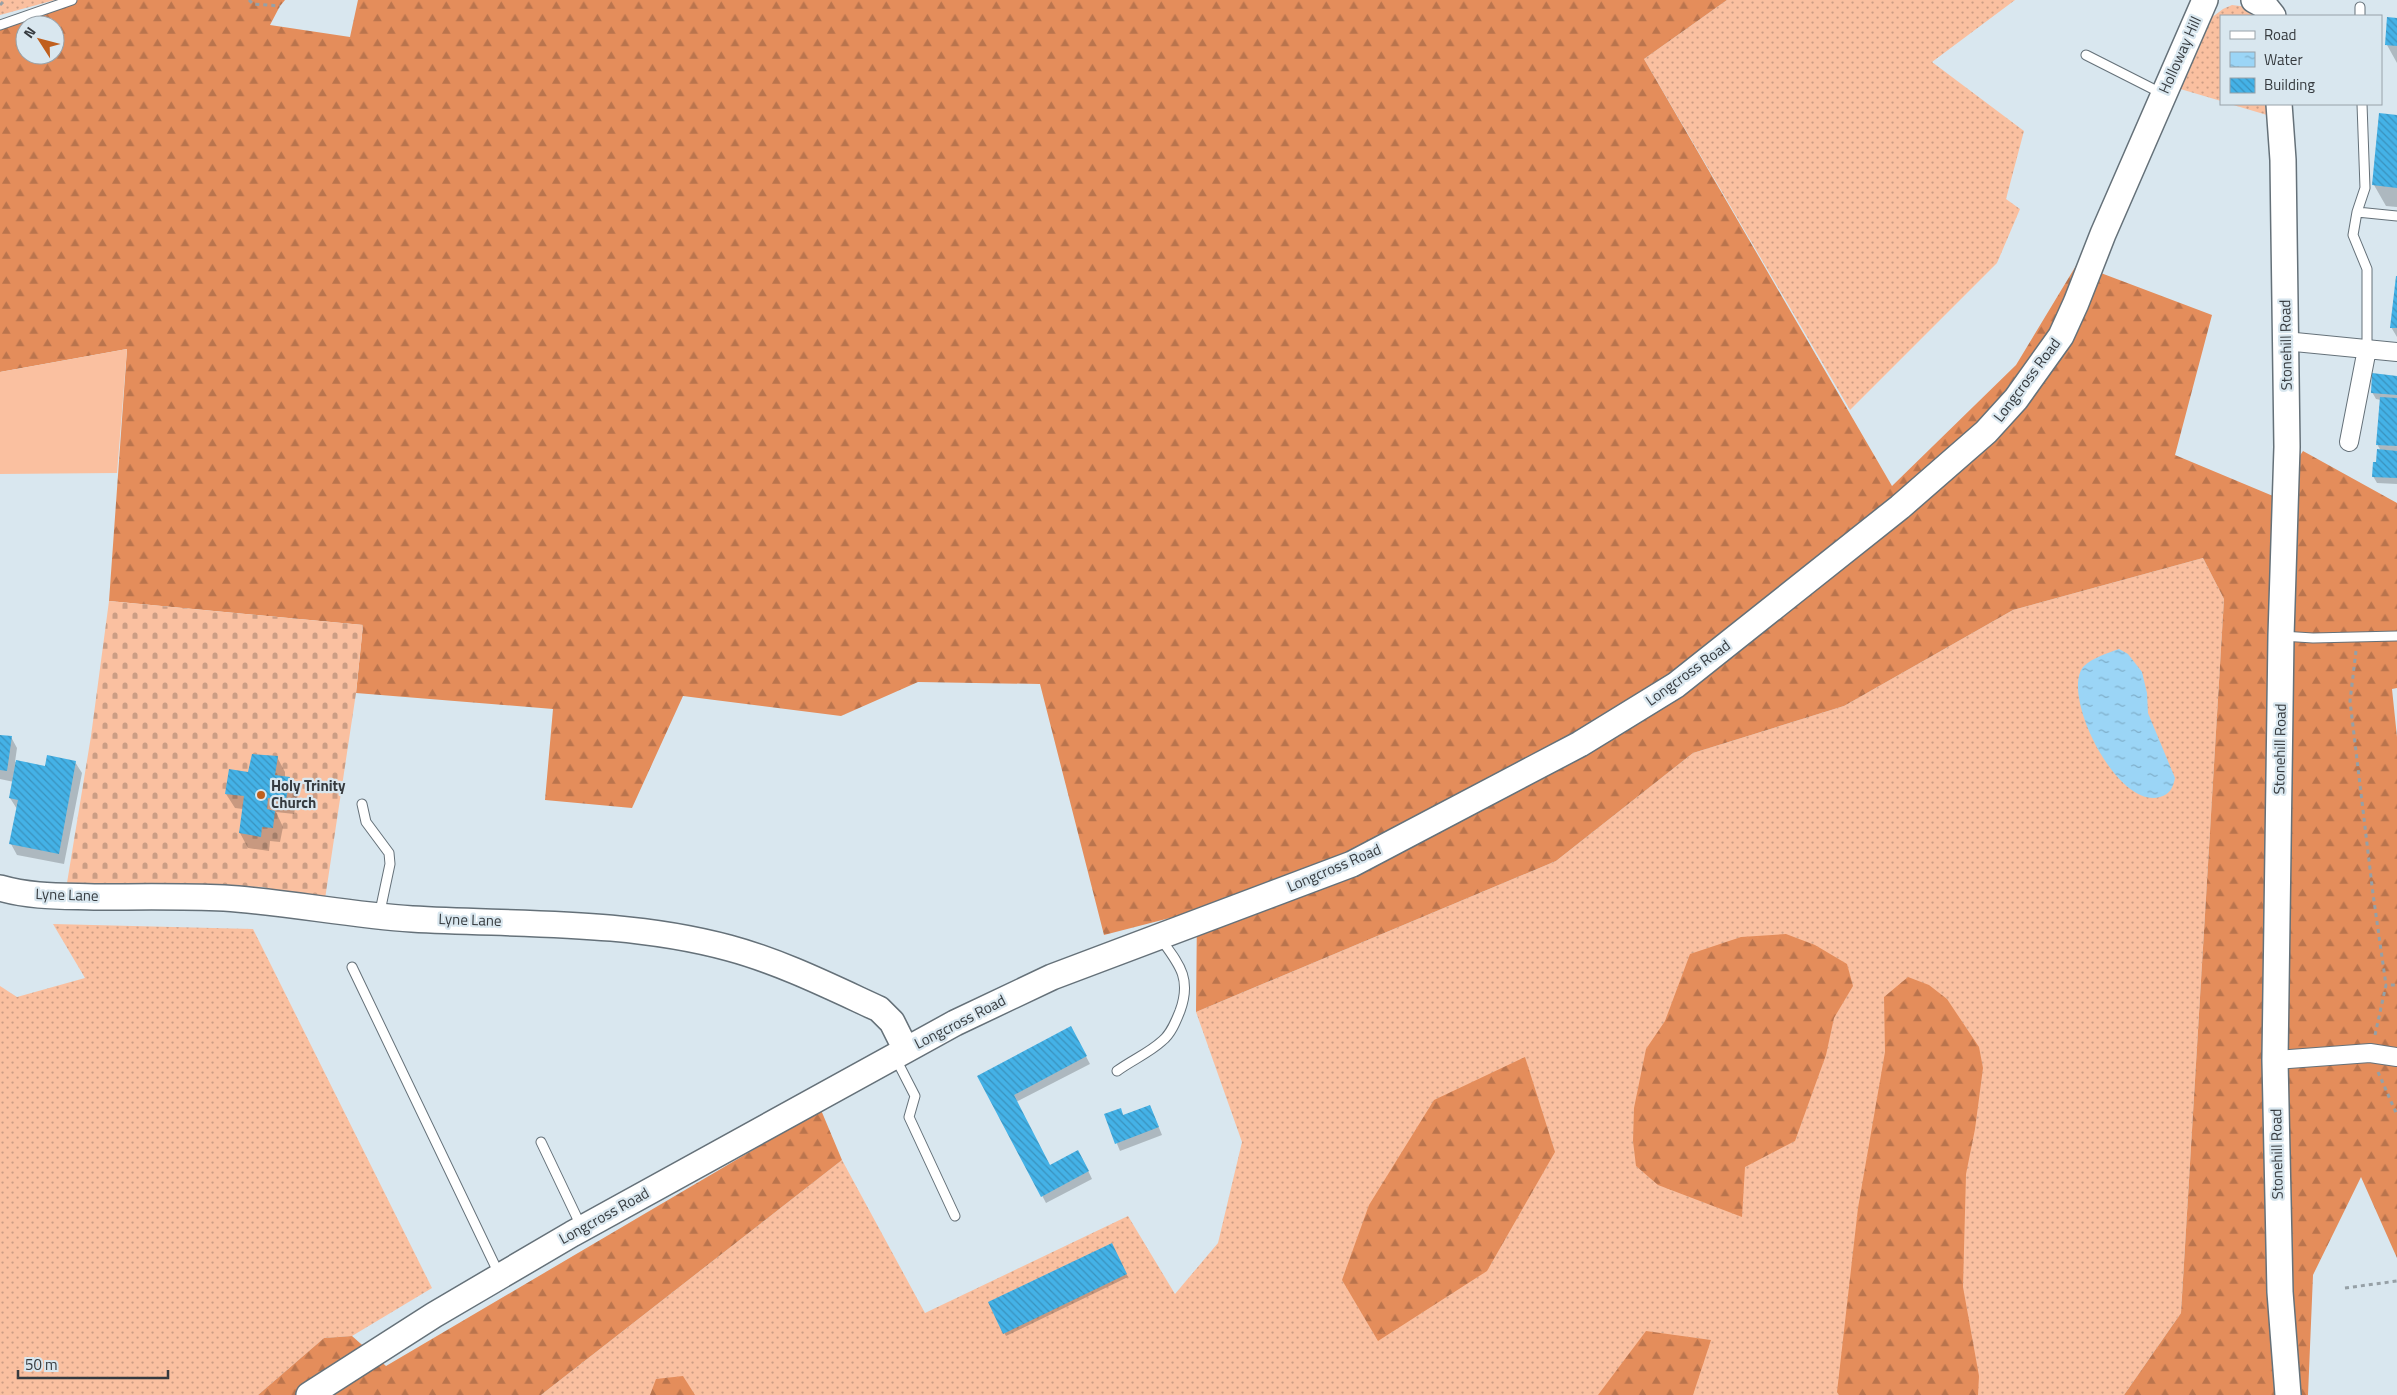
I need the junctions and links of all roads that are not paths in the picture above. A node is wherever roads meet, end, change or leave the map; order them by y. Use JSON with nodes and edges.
{"nodes":[{"id":1,"x":72,"y":0,"type":"edge"},
{"id":2,"x":2205,"y":0,"type":"edge"},
{"id":3,"x":0,"y":26,"type":"edge"},
{"id":4,"x":2086,"y":56,"type":"dead end"},
{"id":5,"x":2159,"y":102,"type":"junction"},
{"id":6,"x":2280,"y":105,"type":"edge"},
{"id":7,"x":2362,"y":105,"type":"edge"},
{"id":8,"x":2357,"y":212,"type":"junction"},
{"id":9,"x":2397,"y":216,"type":"edge"},
{"id":10,"x":2286,"y":341,"type":"junction"},
{"id":11,"x":2366,"y":349,"type":"junction"},
{"id":12,"x":2397,"y":352,"type":"edge"},
{"id":13,"x":2350,"y":442,"type":"dead end"},
{"id":14,"x":2281,"y":636,"type":"junction"},
{"id":15,"x":2397,"y":636,"type":"edge"},
{"id":16,"x":362,"y":804,"type":"dead end"},
{"id":17,"x":0,"y":888,"type":"edge"},
{"id":18,"x":379,"y":916,"type":"junction"},
{"id":19,"x":1160,"y":937,"type":"junction"},
{"id":20,"x":352,"y":967,"type":"dead end"},
{"id":21,"x":901,"y":1053,"type":"junction"},
{"id":22,"x":2397,"y":1057,"type":"edge"},
{"id":23,"x":2275,"y":1060,"type":"junction"},
{"id":24,"x":1117,"y":1072,"type":"dead end"},
{"id":25,"x":540,"y":1142,"type":"dead end"},
{"id":26,"x":956,"y":1216,"type":"dead end"},
{"id":27,"x":582,"y":1229,"type":"junction"},
{"id":28,"x":500,"y":1276,"type":"junction"},
{"id":29,"x":309,"y":1395,"type":"edge"},
{"id":30,"x":2288,"y":1395,"type":"edge"}],
"edges":[{"from":1,"to":3,"type":"lane"},
{"from":2,"to":5,"type":"main road","name":"Holloway Hill"},
{"from":4,"to":5,"type":"lane"},
{"from":5,"to":19,"type":"main road","name":"Longcross Road"},
{"from":6,"to":10,"type":"main road","name":"Stonehill Road"},
{"from":7,"to":8,"type":"lane"},
{"from":8,"to":9,"type":"lane"},
{"from":8,"to":11,"type":"lane"},
{"from":10,"to":11,"type":"street"},
{"from":10,"to":14,"type":"main road","name":"Stonehill Road"},
{"from":11,"to":12,"type":"street"},
{"from":11,"to":13,"type":"street"},
{"from":14,"to":15,"type":"lane"},
{"from":14,"to":23,"type":"main road","name":"Stonehill Road"},
{"from":16,"to":18,"type":"lane"},
{"from":17,"to":18,"type":"main road","name":"Lyne Lane"},
{"from":18,"to":21,"type":"main road","name":"Lyne Lane"},
{"from":19,"to":21,"type":"main road","name":"Longcross Road"},
{"from":19,"to":24,"type":"lane"},
{"from":20,"to":28,"type":"lane"},
{"from":21,"to":26,"type":"lane"},
{"from":21,"to":27,"type":"main road","name":"Longcross Road"},
{"from":22,"to":23,"type":"street"},
{"from":23,"to":30,"type":"main road","name":"Stonehill Road"},
{"from":25,"to":27,"type":"lane"},
{"from":27,"to":28,"type":"main road","name":"Longcross Road"},
{"from":28,"to":29,"type":"main road","name":"Longcross Road"}]}
